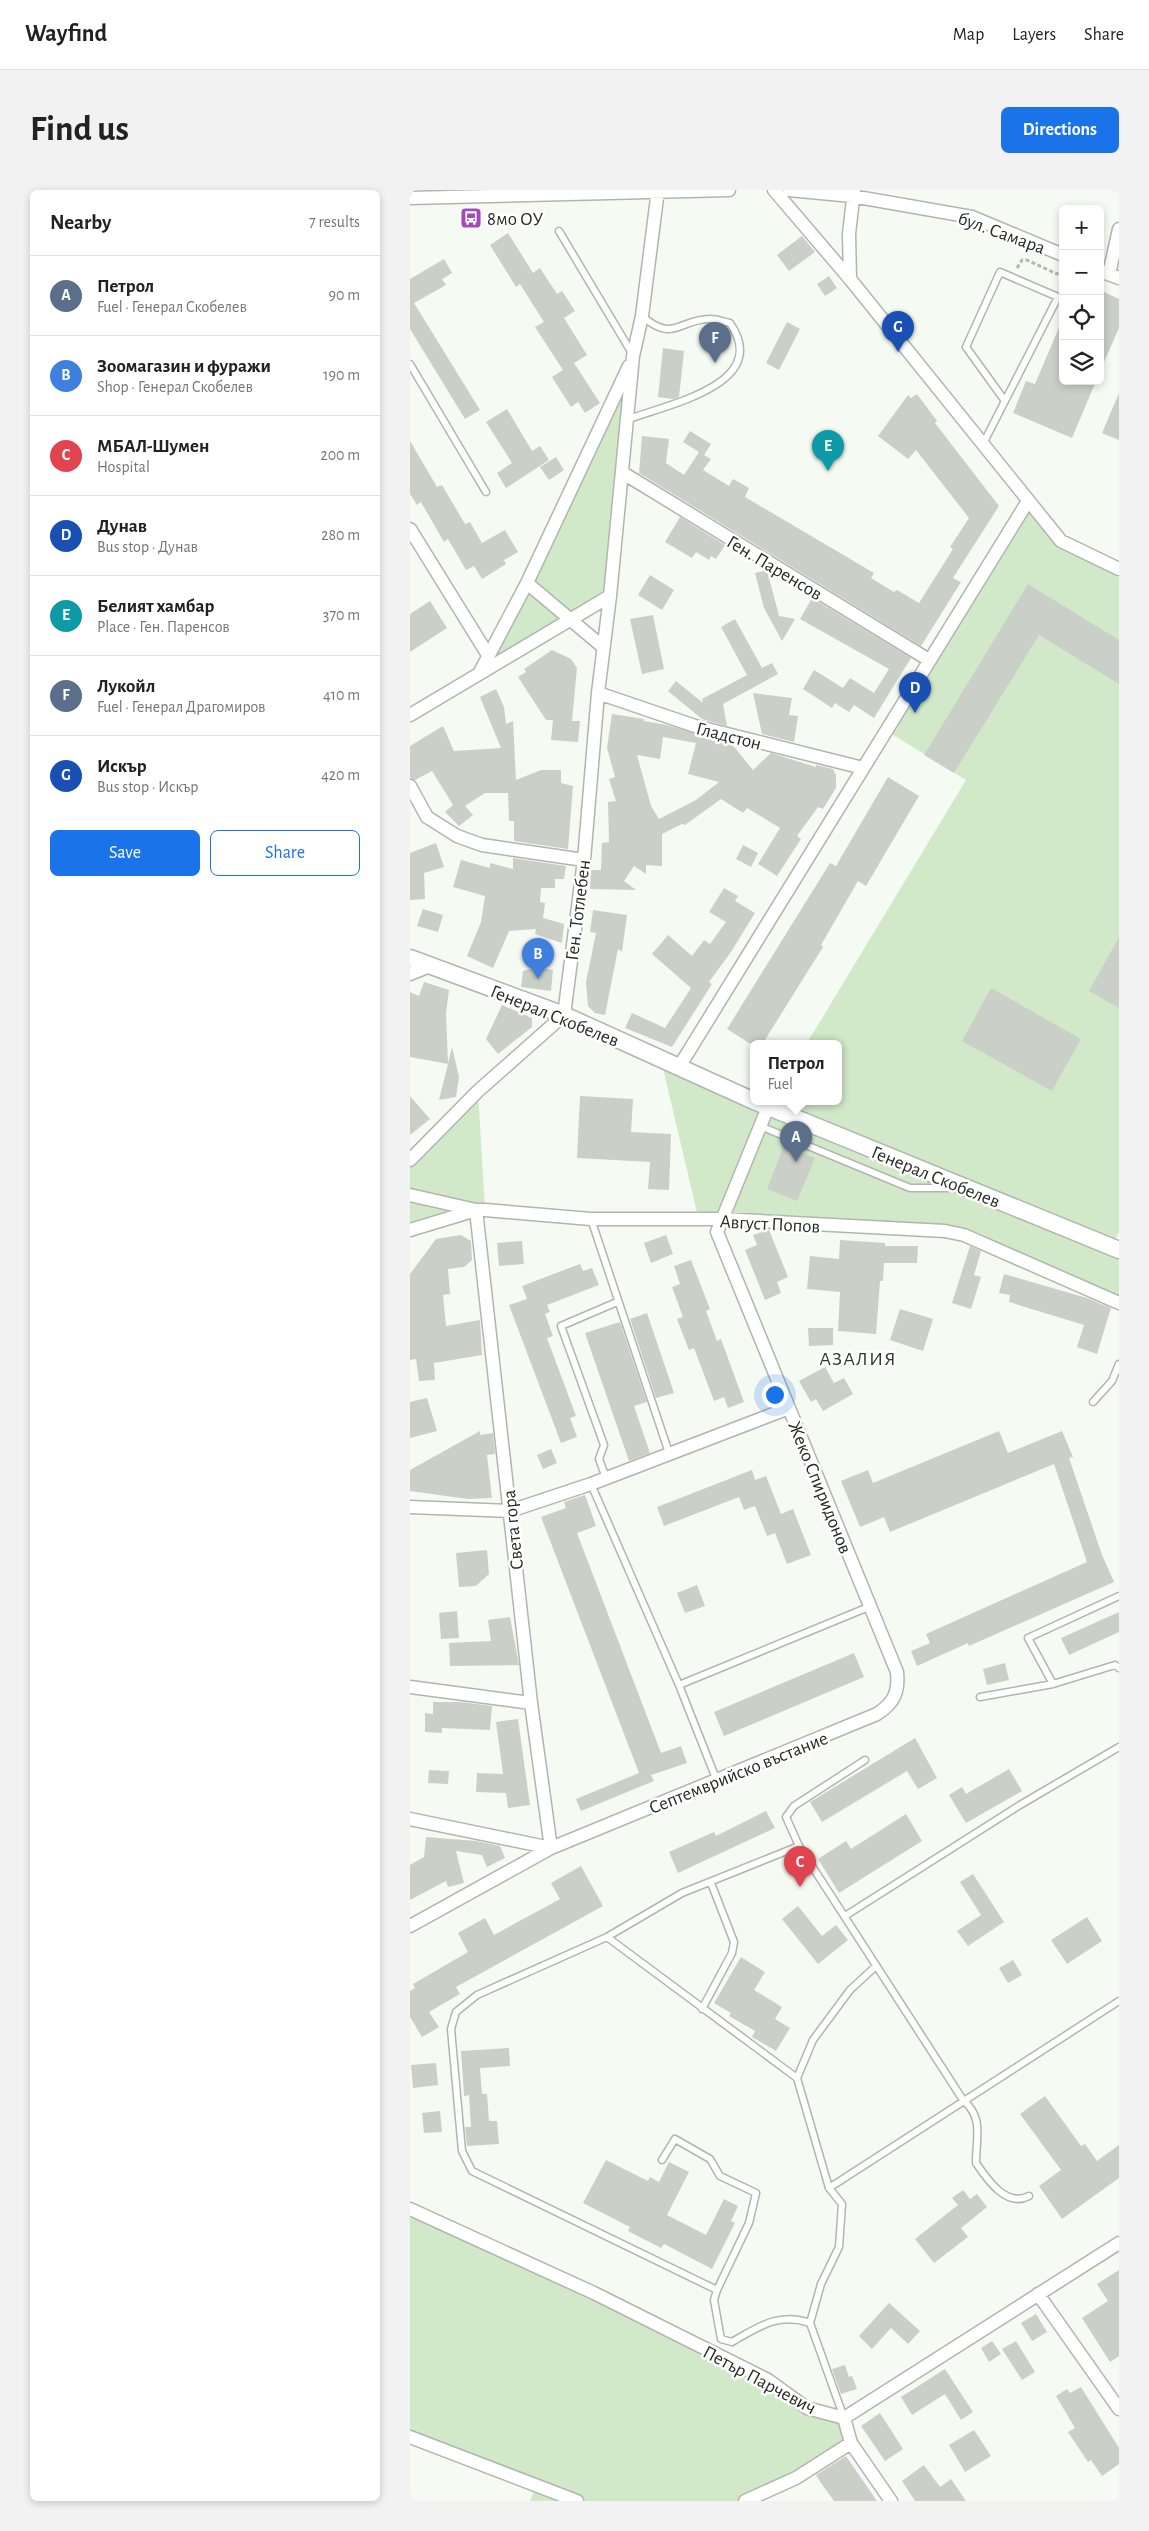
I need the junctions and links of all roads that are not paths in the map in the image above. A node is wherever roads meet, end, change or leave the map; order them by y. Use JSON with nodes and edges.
{"nodes":[{"id":1,"x":729,"y":190,"type":"edge"},
{"id":2,"x":774,"y":190,"type":"edge"},
{"id":3,"x":789,"y":190,"type":"edge"},
{"id":4,"x":658,"y":191,"type":"edge"},
{"id":5,"x":853,"y":193,"type":"edge"},
{"id":6,"x":410,"y":198,"type":"edge"},
{"id":7,"x":1119,"y":229,"type":"edge"},
{"id":8,"x":559,"y":231,"type":"dead end"},
{"id":9,"x":1059,"y":253,"type":"edge"},
{"id":10,"x":1109,"y":274,"type":"edge"},
{"id":11,"x":850,"y":279,"type":"junction"},
{"id":12,"x":642,"y":316,"type":"junction"},
{"id":13,"x":633,"y":356,"type":"junction"},
{"id":14,"x":410,"y":364,"type":"edge"},
{"id":15,"x":417,"y":376,"type":"junction"},
{"id":16,"x":410,"y":380,"type":"edge"},
{"id":17,"x":1005,"y":401,"type":"junction"},
{"id":18,"x":629,"y":419,"type":"junction"},
{"id":19,"x":983,"y":444,"type":"junction"},
{"id":20,"x":623,"y":473,"type":"junction"},
{"id":21,"x":486,"y":492,"type":"dead end"},
{"id":22,"x":1028,"y":501,"type":"junction"},
{"id":23,"x":410,"y":529,"type":"edge"},
{"id":24,"x":1119,"y":569,"type":"edge"},
{"id":25,"x":527,"y":583,"type":"junction"},
{"id":26,"x":610,"y":596,"type":"junction"},
{"id":27,"x":571,"y":619,"type":"junction"},
{"id":28,"x":603,"y":647,"type":"junction"},
{"id":29,"x":488,"y":655,"type":"junction"},
{"id":30,"x":929,"y":660,"type":"junction"},
{"id":31,"x":480,"y":672,"type":"junction"},
{"id":32,"x":598,"y":693,"type":"junction"},
{"id":33,"x":410,"y":715,"type":"edge"},
{"id":34,"x":863,"y":768,"type":"junction"},
{"id":35,"x":410,"y":786,"type":"edge"},
{"id":36,"x":584,"y":860,"type":"junction"},
{"id":37,"x":410,"y":958,"type":"edge"},
{"id":38,"x":430,"y":966,"type":"junction"},
{"id":39,"x":410,"y":974,"type":"edge"},
{"id":40,"x":564,"y":1015,"type":"junction"},
{"id":41,"x":679,"y":1067,"type":"junction"},
{"id":42,"x":750,"y":1099,"type":"edge"},
{"id":43,"x":758,"y":1105,"type":"edge"},
{"id":44,"x":763,"y":1105,"type":"edge"},
{"id":45,"x":760,"y":1126,"type":"junction"},
{"id":46,"x":410,"y":1160,"type":"edge"},
{"id":47,"x":967,"y":1188,"type":"junction"},
{"id":48,"x":410,"y":1195,"type":"edge"},
{"id":49,"x":476,"y":1210,"type":"junction"},
{"id":50,"x":591,"y":1219,"type":"junction"},
{"id":51,"x":722,"y":1219,"type":"junction"},
{"id":52,"x":410,"y":1230,"type":"edge"},
{"id":53,"x":1119,"y":1250,"type":"edge"},
{"id":54,"x":617,"y":1302,"type":"junction"},
{"id":55,"x":1119,"y":1303,"type":"edge"},
{"id":56,"x":1119,"y":1364,"type":"edge"},
{"id":57,"x":1094,"y":1402,"type":"dead end"},
{"id":58,"x":789,"y":1408,"type":"junction"},
{"id":59,"x":670,"y":1453,"type":"junction"},
{"id":60,"x":606,"y":1478,"type":"junction"},
{"id":61,"x":591,"y":1484,"type":"junction"},
{"id":62,"x":410,"y":1507,"type":"edge"},
{"id":63,"x":510,"y":1511,"type":"junction"},
{"id":64,"x":1119,"y":1596,"type":"edge"},
{"id":65,"x":871,"y":1606,"type":"junction"},
{"id":66,"x":1119,"y":1668,"type":"edge"},
{"id":67,"x":897,"y":1672,"type":"joint"},
{"id":68,"x":1053,"y":1684,"type":"junction"},
{"id":69,"x":680,"y":1685,"type":"junction"},
{"id":70,"x":410,"y":1687,"type":"edge"},
{"id":71,"x":980,"y":1696,"type":"dead end"},
{"id":72,"x":531,"y":1703,"type":"junction"},
{"id":73,"x":1119,"y":1747,"type":"edge"},
{"id":74,"x":864,"y":1760,"type":"dead end"},
{"id":75,"x":717,"y":1781,"type":"junction"},
{"id":76,"x":410,"y":1820,"type":"edge"},
{"id":77,"x":799,"y":1846,"type":"junction"},
{"id":78,"x":551,"y":1848,"type":"junction"},
{"id":79,"x":711,"y":1883,"type":"junction"},
{"id":80,"x":844,"y":1916,"type":"junction"},
{"id":81,"x":410,"y":1926,"type":"edge"},
{"id":82,"x":607,"y":1937,"type":"junction"},
{"id":83,"x":876,"y":1966,"type":"junction"},
{"id":84,"x":1119,"y":2001,"type":"edge"},
{"id":85,"x":702,"y":2009,"type":"junction"},
{"id":86,"x":797,"y":2078,"type":"junction"},
{"id":87,"x":962,"y":2100,"type":"junction"},
{"id":88,"x":662,"y":2160,"type":"dead end"},
{"id":89,"x":828,"y":2188,"type":"junction"},
{"id":90,"x":1029,"y":2196,"type":"dead end"},
{"id":91,"x":410,"y":2209,"type":"edge"},
{"id":92,"x":1119,"y":2243,"type":"edge"},
{"id":93,"x":716,"y":2290,"type":"junction"},
{"id":94,"x":1038,"y":2294,"type":"junction"},
{"id":95,"x":810,"y":2322,"type":"junction"},
{"id":96,"x":1119,"y":2409,"type":"edge"},
{"id":97,"x":844,"y":2418,"type":"junction"},
{"id":98,"x":410,"y":2437,"type":"edge"},
{"id":99,"x":851,"y":2442,"type":"junction"},
{"id":100,"x":887,"y":2499,"type":"edge"},
{"id":101,"x":578,"y":2501,"type":"edge"},
{"id":102,"x":745,"y":2501,"type":"edge"}],
"edges":[{"from":1,"to":4,"type":"street"},
{"from":2,"to":11,"type":"street"},
{"from":3,"to":5,"type":"street","name":"бул. Самара"},
{"from":4,"to":6,"type":"street"},
{"from":4,"to":12,"type":"street"},
{"from":5,"to":9,"type":"street","name":"бул. Самара"},
{"from":5,"to":11,"type":"street"},
{"from":7,"to":10,"type":"street"},
{"from":8,"to":13,"type":"lane"},
{"from":11,"to":19,"type":"street"},
{"from":12,"to":13,"type":"street"},
{"from":12,"to":18,"type":"lane"},
{"from":13,"to":18,"type":"street","name":"Ген. Тотлебен"},
{"from":13,"to":25,"type":"street"},
{"from":14,"to":15,"type":"lane"},
{"from":15,"to":16,"type":"lane"},
{"from":15,"to":21,"type":"lane"},
{"from":17,"to":17,"type":"lane"},
{"from":17,"to":19,"type":"lane"},
{"from":18,"to":20,"type":"street","name":"Ген. Тотлебен"},
{"from":19,"to":22,"type":"street"},
{"from":20,"to":26,"type":"street","name":"Ген. Тотлебен"},
{"from":20,"to":30,"type":"street","name":"Ген. Паренсов"},
{"from":22,"to":24,"type":"street"},
{"from":22,"to":30,"type":"street"},
{"from":23,"to":29,"type":"street"},
{"from":25,"to":27,"type":"street"},
{"from":25,"to":29,"type":"street"},
{"from":26,"to":27,"type":"street"},
{"from":26,"to":28,"type":"street","name":"Ген. Тотлебен"},
{"from":27,"to":28,"type":"street"},
{"from":27,"to":31,"type":"street"},
{"from":28,"to":32,"type":"street","name":"Ген. Тотлебен"},
{"from":29,"to":31,"type":"street"},
{"from":30,"to":34,"type":"street"},
{"from":31,"to":33,"type":"street"},
{"from":32,"to":34,"type":"street","name":"Гладстон"},
{"from":32,"to":36,"type":"street","name":"Ген. Тотлебен"},
{"from":34,"to":41,"type":"street"},
{"from":35,"to":36,"type":"street"},
{"from":36,"to":40,"type":"street","name":"Ген. Тотлебен"},
{"from":37,"to":38,"type":"street","name":"Генерал Скобелев"},
{"from":38,"to":39,"type":"street"},
{"from":38,"to":40,"type":"street","name":"Генерал Скобелев"},
{"from":40,"to":41,"type":"street","name":"Генерал Скобелев"},
{"from":40,"to":46,"type":"street"},
{"from":41,"to":42,"type":"street","name":"Генерал Скобелев"},
{"from":43,"to":45,"type":"street","name":"Жеко Спиридонов"},
{"from":44,"to":47,"type":"street","name":"Генерал Скобелев"},
{"from":45,"to":47,"type":"lane"},
{"from":45,"to":51,"type":"street","name":"Жеко Спиридонов"},
{"from":47,"to":53,"type":"street","name":"Генерал Скобелев"},
{"from":48,"to":49,"type":"street"},
{"from":49,"to":50,"type":"street","name":"Август Попов"},
{"from":49,"to":52,"type":"street","name":"Август Попов"},
{"from":49,"to":63,"type":"street","name":"Света гора"},
{"from":50,"to":51,"type":"street","name":"Август Попов"},
{"from":50,"to":54,"type":"lane"},
{"from":51,"to":55,"type":"street","name":"Август Попов"},
{"from":51,"to":58,"type":"street","name":"Жеко Спиридонов"},
{"from":54,"to":59,"type":"lane"},
{"from":54,"to":60,"type":"lane"},
{"from":56,"to":57,"type":"lane"},
{"from":58,"to":59,"type":"street"},
{"from":58,"to":65,"type":"street","name":"Жеко Спиридонов"},
{"from":59,"to":60,"type":"street"},
{"from":60,"to":61,"type":"street"},
{"from":61,"to":63,"type":"street"},
{"from":61,"to":69,"type":"lane"},
{"from":62,"to":63,"type":"street"},
{"from":63,"to":72,"type":"street","name":"Света гора"},
{"from":64,"to":68,"type":"lane"},
{"from":65,"to":67,"type":"street","name":"Жеко Спиридонов"},
{"from":65,"to":69,"type":"lane"},
{"from":66,"to":68,"type":"lane"},
{"from":67,"to":75,"type":"street","name":"Септемврийско въстание"},
{"from":68,"to":71,"type":"lane"},
{"from":69,"to":75,"type":"lane"},
{"from":70,"to":72,"type":"street"},
{"from":72,"to":78,"type":"street","name":"Света гора"},
{"from":73,"to":80,"type":"lane"},
{"from":74,"to":77,"type":"lane"},
{"from":75,"to":78,"type":"street","name":"Септемврийско въстание"},
{"from":76,"to":78,"type":"street"},
{"from":77,"to":79,"type":"lane"},
{"from":77,"to":80,"type":"lane"},
{"from":78,"to":81,"type":"street","name":"Септемврийско въстание"},
{"from":79,"to":82,"type":"lane"},
{"from":79,"to":85,"type":"lane"},
{"from":80,"to":83,"type":"lane"},
{"from":82,"to":85,"type":"lane"},
{"from":82,"to":93,"type":"lane"},
{"from":83,"to":86,"type":"lane"},
{"from":83,"to":87,"type":"lane"},
{"from":84,"to":87,"type":"lane"},
{"from":85,"to":86,"type":"lane"},
{"from":86,"to":89,"type":"lane"},
{"from":87,"to":89,"type":"lane"},
{"from":87,"to":90,"type":"lane"},
{"from":88,"to":93,"type":"lane"},
{"from":89,"to":95,"type":"lane"},
{"from":91,"to":97,"type":"street","name":"Петър Парчевич"},
{"from":92,"to":94,"type":"street"},
{"from":93,"to":95,"type":"lane"},
{"from":94,"to":96,"type":"street"},
{"from":94,"to":97,"type":"street"},
{"from":95,"to":97,"type":"lane"},
{"from":97,"to":99,"type":"street"},
{"from":98,"to":101,"type":"street"},
{"from":99,"to":100,"type":"street"},
{"from":99,"to":102,"type":"street"}]}
